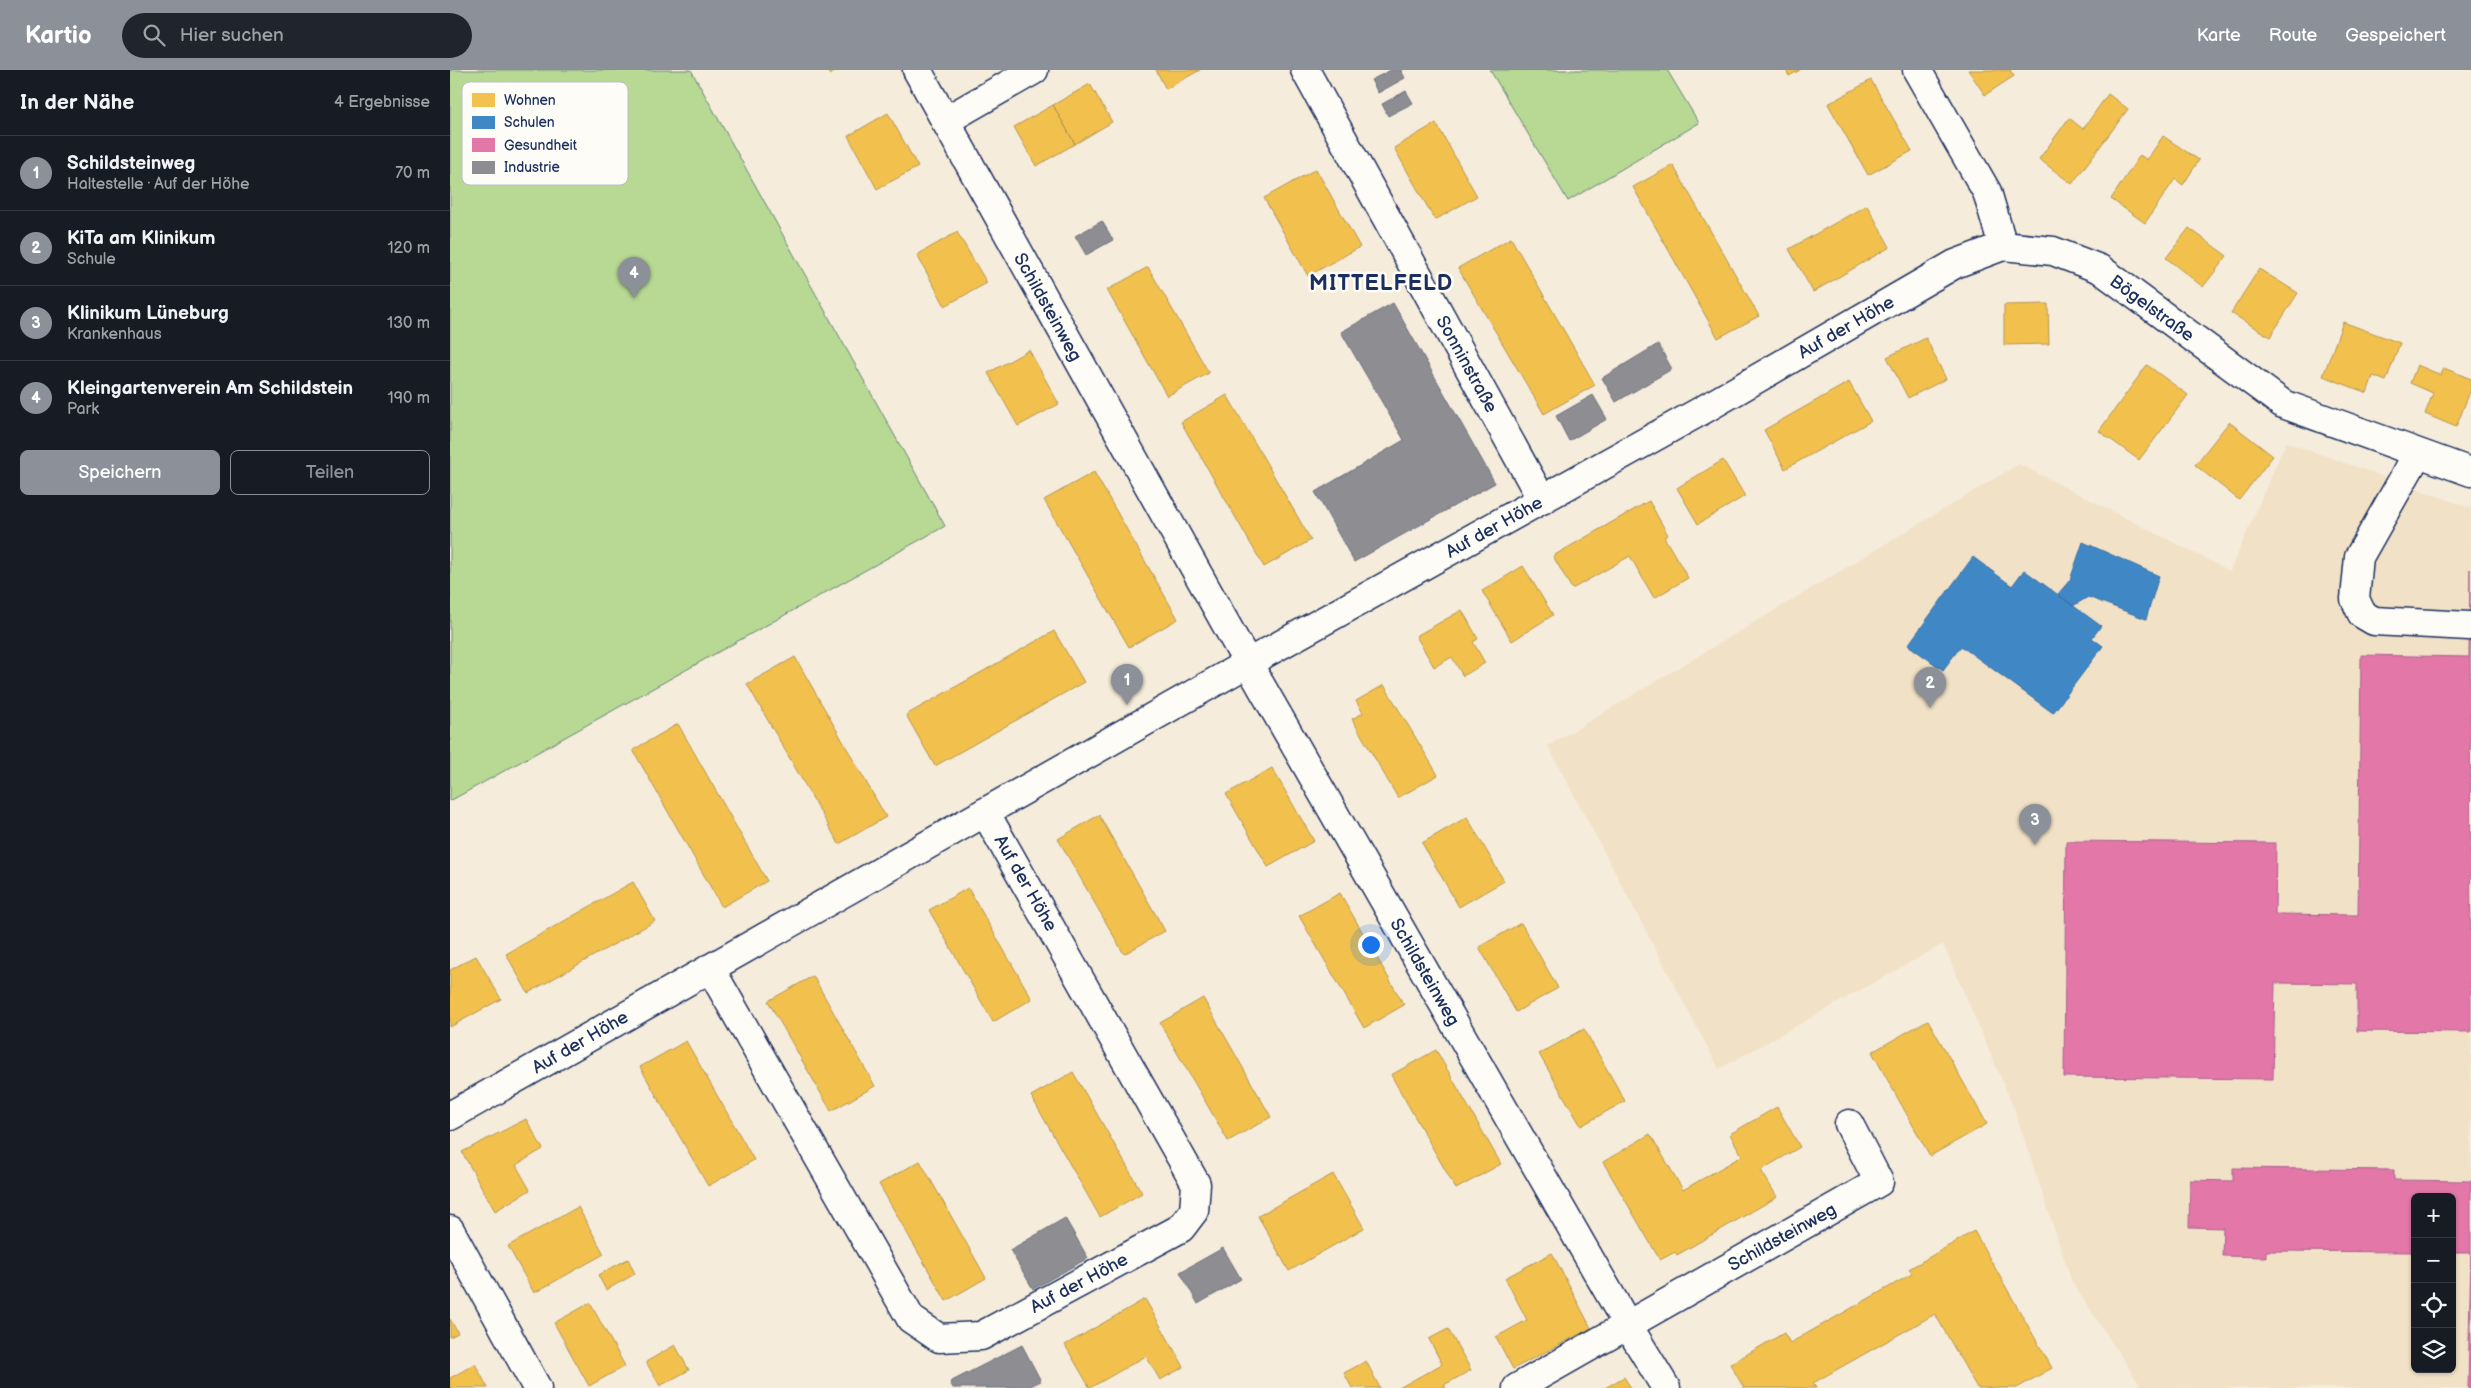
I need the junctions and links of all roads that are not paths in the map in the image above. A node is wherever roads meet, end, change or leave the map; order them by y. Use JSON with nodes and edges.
{"nodes":[{"id":1,"x":917,"y":70,"type":"edge"},
{"id":2,"x":1034,"y":70,"type":"edge"},
{"id":3,"x":1305,"y":70,"type":"edge"},
{"id":4,"x":1917,"y":70,"type":"edge"},
{"id":5,"x":945,"y":121,"type":"junction"},
{"id":6,"x":2004,"y":246,"type":"junction"},
{"id":7,"x":2418,"y":453,"type":"junction"},
{"id":8,"x":2471,"y":472,"type":"edge"},
{"id":9,"x":1542,"y":500,"type":"junction"},
{"id":10,"x":2469,"y":626,"type":"dead end"},
{"id":11,"x":1248,"y":663,"type":"junction"},
{"id":12,"x":985,"y":812,"type":"junction"},
{"id":13,"x":710,"y":968,"type":"junction"},
{"id":14,"x":450,"y":1116,"type":"edge"},
{"id":15,"x":1849,"y":1124,"type":"dead end"},
{"id":16,"x":450,"y":1230,"type":"edge"},
{"id":17,"x":1627,"y":1324,"type":"junction"},
{"id":18,"x":537,"y":1388,"type":"edge"},
{"id":19,"x":1517,"y":1388,"type":"edge"},
{"id":20,"x":1666,"y":1388,"type":"edge"}],
"edges":[{"from":1,"to":5,"type":"street","name":"Schildsteinweg"},
{"from":2,"to":5,"type":"street"},
{"from":3,"to":9,"type":"street","name":"Sonninstraße"},
{"from":4,"to":6,"type":"street"},
{"from":5,"to":11,"type":"street","name":"Schildsteinweg"},
{"from":6,"to":7,"type":"street","name":"Bögelstraße"},
{"from":6,"to":9,"type":"street","name":"Auf der Höhe"},
{"from":7,"to":8,"type":"street","name":"Bögelstraße"},
{"from":7,"to":10,"type":"street"},
{"from":9,"to":11,"type":"street","name":"Auf der Höhe"},
{"from":11,"to":12,"type":"street","name":"Auf der Höhe"},
{"from":11,"to":17,"type":"street","name":"Schildsteinweg"},
{"from":12,"to":13,"type":"street","name":"Auf der Höhe"},
{"from":12,"to":13,"type":"street","name":"Auf der Höhe"},
{"from":13,"to":14,"type":"street","name":"Auf der Höhe"},
{"from":15,"to":17,"type":"street","name":"Schildsteinweg"},
{"from":16,"to":18,"type":"street"},
{"from":17,"to":19,"type":"street"},
{"from":17,"to":20,"type":"street","name":"Schildsteinweg"}]}
